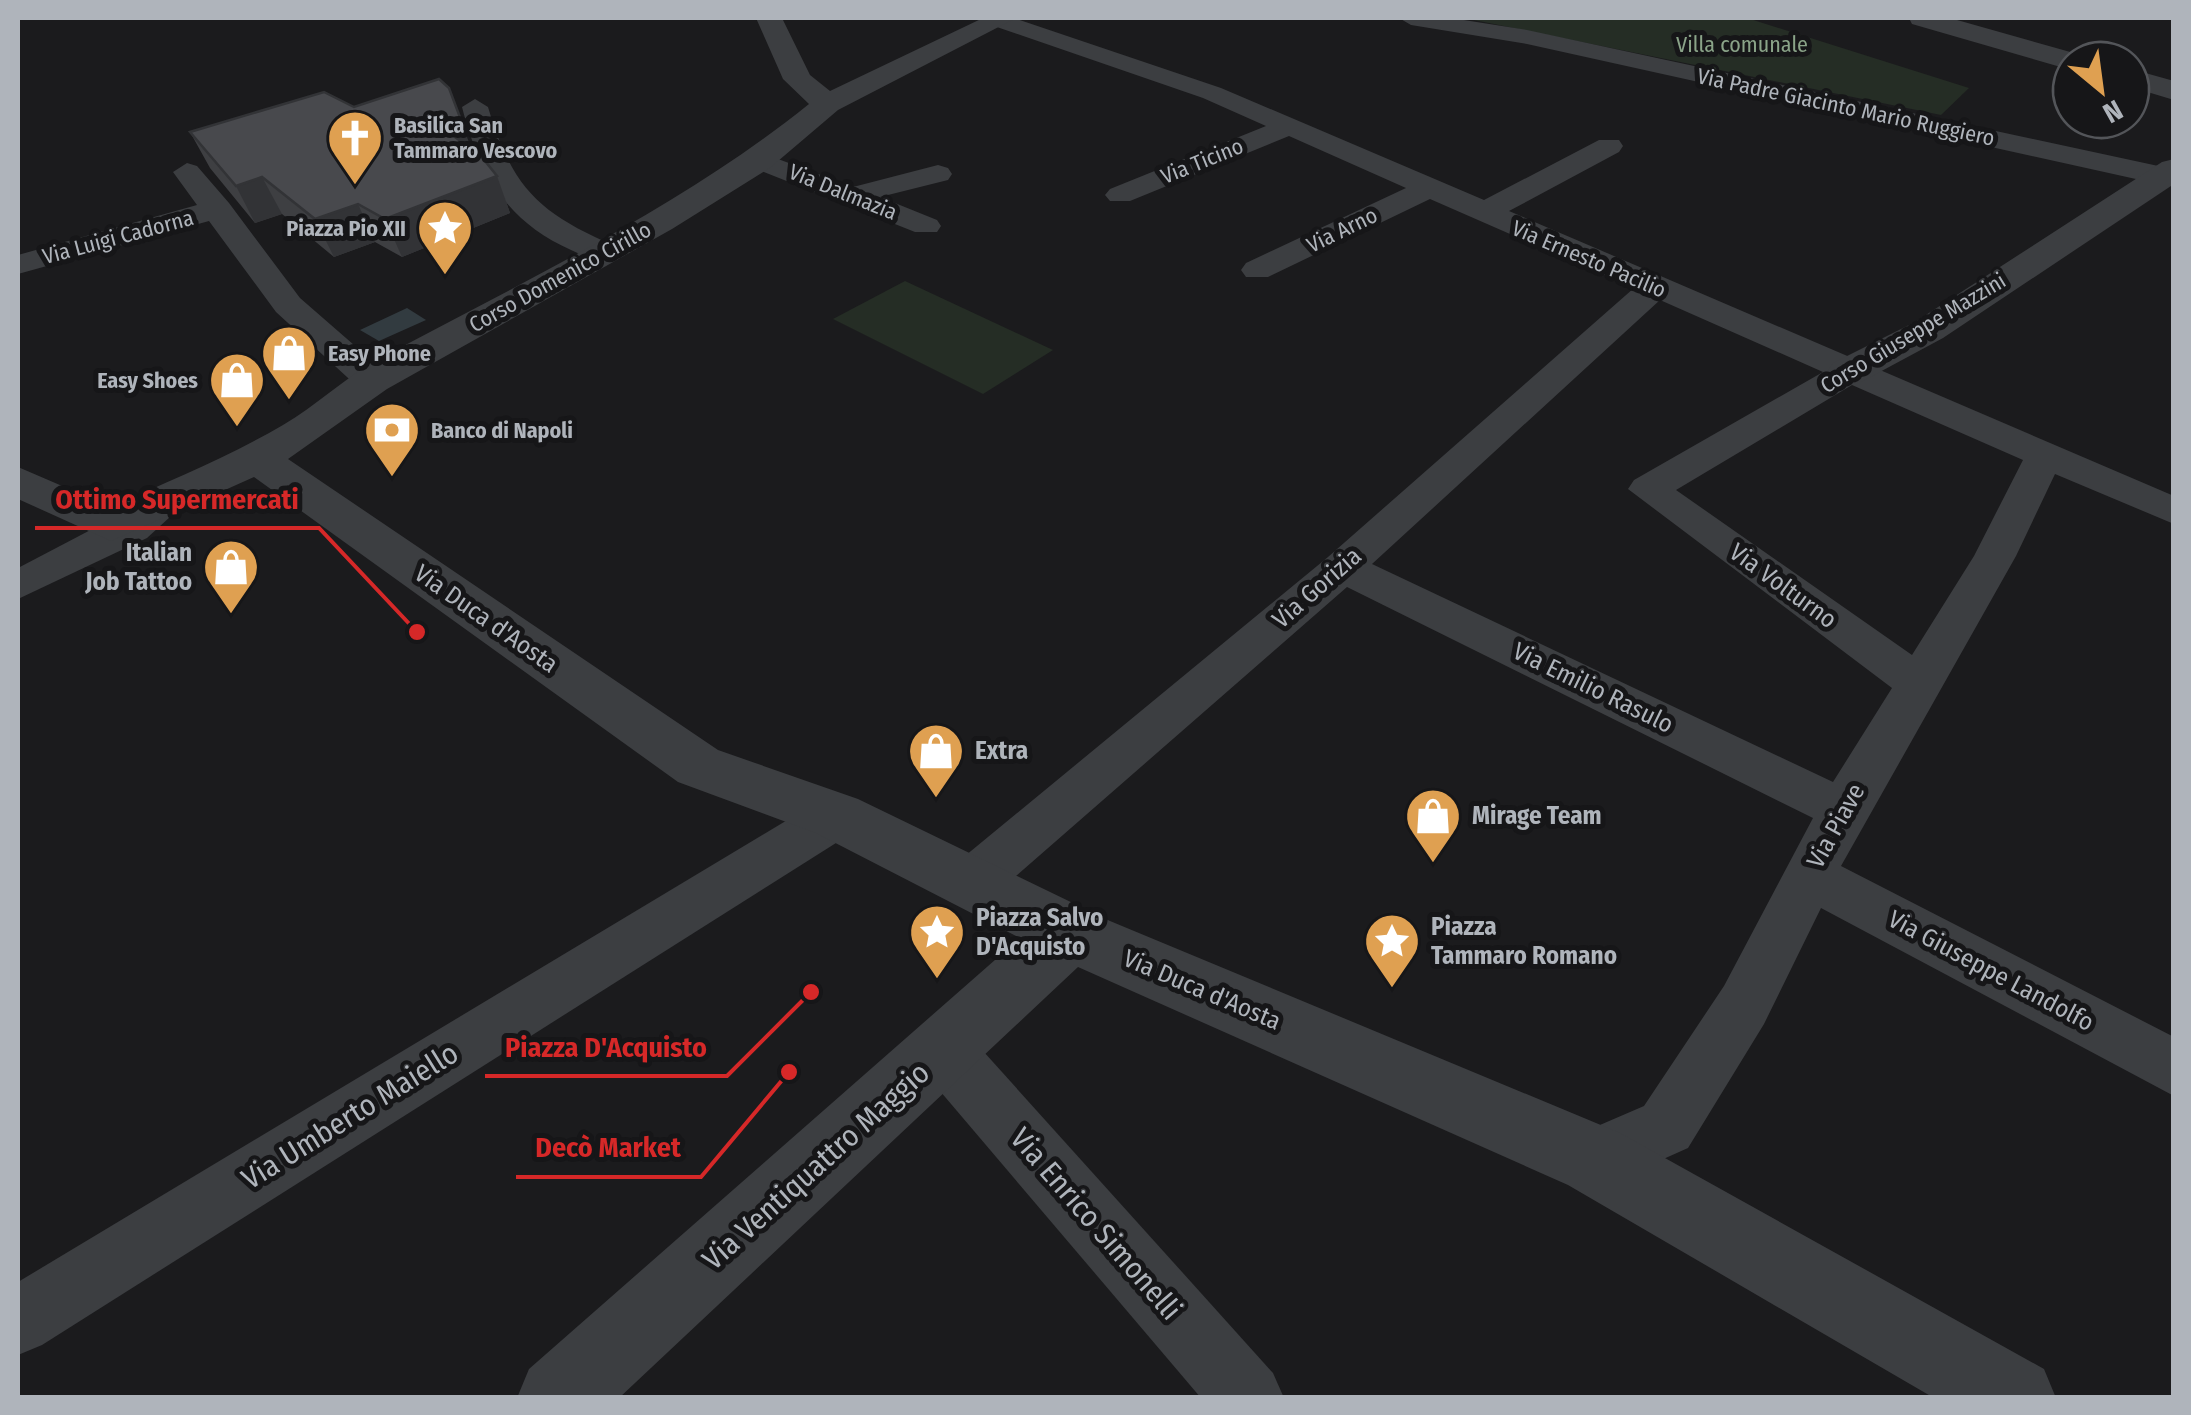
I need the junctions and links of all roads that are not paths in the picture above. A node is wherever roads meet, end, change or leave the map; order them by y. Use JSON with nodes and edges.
{"nodes":[{"id":1,"x":769,"y":18,"type":"edge"},
{"id":2,"x":1001,"y":18,"type":"edge"},
{"id":3,"x":1411,"y":18,"type":"edge"},
{"id":4,"x":1922,"y":18,"type":"edge"},
{"id":5,"x":2051,"y":55,"type":"edge"},
{"id":6,"x":828,"y":104,"type":"junction"},
{"id":7,"x":475,"y":107,"type":"dead end"},
{"id":8,"x":1285,"y":128,"type":"junction"},
{"id":9,"x":1609,"y":146,"type":"dead end"},
{"id":10,"x":760,"y":160,"type":"junction"},
{"id":11,"x":187,"y":172,"type":"dead end"},
{"id":12,"x":2168,"y":173,"type":"edge"},
{"id":13,"x":938,"y":174,"type":"dead end"},
{"id":14,"x":1427,"y":189,"type":"junction"},
{"id":15,"x":854,"y":195,"type":"junction"},
{"id":16,"x":1120,"y":195,"type":"dead end"},
{"id":17,"x":218,"y":209,"type":"junction"},
{"id":18,"x":1482,"y":213,"type":"junction"},
{"id":19,"x":926,"y":226,"type":"dead end"},
{"id":20,"x":604,"y":253,"type":"junction"},
{"id":21,"x":18,"y":265,"type":"edge"},
{"id":22,"x":1257,"y":270,"type":"dead end"},
{"id":23,"x":1654,"y":288,"type":"junction"},
{"id":24,"x":1848,"y":372,"type":"junction"},
{"id":25,"x":372,"y":380,"type":"junction"},
{"id":26,"x":280,"y":445,"type":"junction"},
{"id":27,"x":2046,"y":455,"type":"junction"},
{"id":28,"x":18,"y":481,"type":"edge"},
{"id":29,"x":1648,"y":489,"type":"joint"},
{"id":30,"x":171,"y":498,"type":"junction"},
{"id":31,"x":2174,"y":511,"type":"edge"},
{"id":32,"x":111,"y":526,"type":"junction"},
{"id":33,"x":1343,"y":567,"type":"junction"},
{"id":34,"x":18,"y":573,"type":"edge"},
{"id":35,"x":18,"y":586,"type":"edge"},
{"id":36,"x":1919,"y":684,"type":"junction"},
{"id":37,"x":1843,"y":810,"type":"junction"},
{"id":38,"x":836,"y":816,"type":"junction"},
{"id":39,"x":1809,"y":875,"type":"junction"},
{"id":40,"x":972,"y":882,"type":"junction"},
{"id":41,"x":1071,"y":932,"type":"junction"},
{"id":42,"x":944,"y":1051,"type":"junction"},
{"id":43,"x":2174,"y":1068,"type":"edge"},
{"id":44,"x":1594,"y":1159,"type":"junction"},
{"id":45,"x":18,"y":1321,"type":"edge"},
{"id":46,"x":558,"y":1398,"type":"edge"},
{"id":47,"x":1248,"y":1398,"type":"edge"},
{"id":48,"x":2015,"y":1398,"type":"edge"}],
"edges":[{"from":1,"to":6,"type":"street"},
{"from":2,"to":6,"type":"street","name":"Corso Domenico Cirillo"},
{"from":2,"to":8,"type":"street","name":"Via Ernesto Pacilio"},
{"from":3,"to":12,"type":"street","name":"Via Padre Giacinto Mario Ruggiero"},
{"from":4,"to":5,"type":"street"},
{"from":6,"to":10,"type":"street","name":"Corso Domenico Cirillo"},
{"from":7,"to":20,"type":"street"},
{"from":8,"to":14,"type":"street","name":"Via Ernesto Pacilio"},
{"from":8,"to":16,"type":"street","name":"Via Ticino"},
{"from":9,"to":18,"type":"street"},
{"from":10,"to":15,"type":"street","name":"Via Dalmazia"},
{"from":10,"to":20,"type":"street","name":"Corso Domenico Cirillo"},
{"from":11,"to":17,"type":"street"},
{"from":12,"to":24,"type":"street","name":"Corso Giuseppe Mazzini"},
{"from":13,"to":15,"type":"street"},
{"from":14,"to":18,"type":"street","name":"Via Ernesto Pacilio"},
{"from":14,"to":22,"type":"street","name":"Via Arno"},
{"from":15,"to":19,"type":"street","name":"Via Dalmazia"},
{"from":17,"to":21,"type":"street","name":"Via Luigi Cadorna"},
{"from":17,"to":25,"type":"street"},
{"from":18,"to":23,"type":"street","name":"Via Ernesto Pacilio"},
{"from":20,"to":25,"type":"street","name":"Corso Domenico Cirillo"},
{"from":23,"to":24,"type":"street","name":"Via Ernesto Pacilio"},
{"from":23,"to":33,"type":"street","name":"Via Gorizia"},
{"from":24,"to":27,"type":"street","name":"Via Ernesto Pacilio"},
{"from":24,"to":29,"type":"street","name":"Corso Giuseppe Mazzini"},
{"from":25,"to":26,"type":"street","name":"Corso Domenico Cirillo"},
{"from":26,"to":30,"type":"street","name":"Corso Domenico Cirillo"},
{"from":26,"to":38,"type":"street","name":"Via Duca d'Aosta"},
{"from":27,"to":31,"type":"street","name":"Via Ernesto Pacilio"},
{"from":27,"to":36,"type":"street","name":"Via Piave"},
{"from":28,"to":32,"type":"street"},
{"from":29,"to":36,"type":"street","name":"Via Volturno"},
{"from":30,"to":32,"type":"street","name":"Corso Domenico Cirillo"},
{"from":30,"to":35,"type":"street"},
{"from":32,"to":34,"type":"street"},
{"from":33,"to":37,"type":"street","name":"Via Emilio Rasulo"},
{"from":33,"to":40,"type":"street","name":"Via Gorizia"},
{"from":36,"to":37,"type":"street","name":"Via Piave"},
{"from":37,"to":39,"type":"street","name":"Via Piave"},
{"from":38,"to":40,"type":"street","name":"Via Duca d'Aosta"},
{"from":38,"to":45,"type":"street","name":"Via Umberto Maiello"},
{"from":39,"to":43,"type":"street","name":"Via Giuseppe Landolfo"},
{"from":39,"to":44,"type":"street","name":"Via Piave"},
{"from":40,"to":41,"type":"street","name":"Via Duca d'Aosta"},
{"from":41,"to":42,"type":"street","name":"Via Ventiquattro Maggio"},
{"from":41,"to":44,"type":"street","name":"Via Duca d'Aosta"},
{"from":42,"to":46,"type":"street","name":"Via Ventiquattro Maggio"},
{"from":42,"to":47,"type":"street","name":"Via Enrico Simonelli"},
{"from":44,"to":48,"type":"street","name":"Via Duca d'Aosta"}]}
